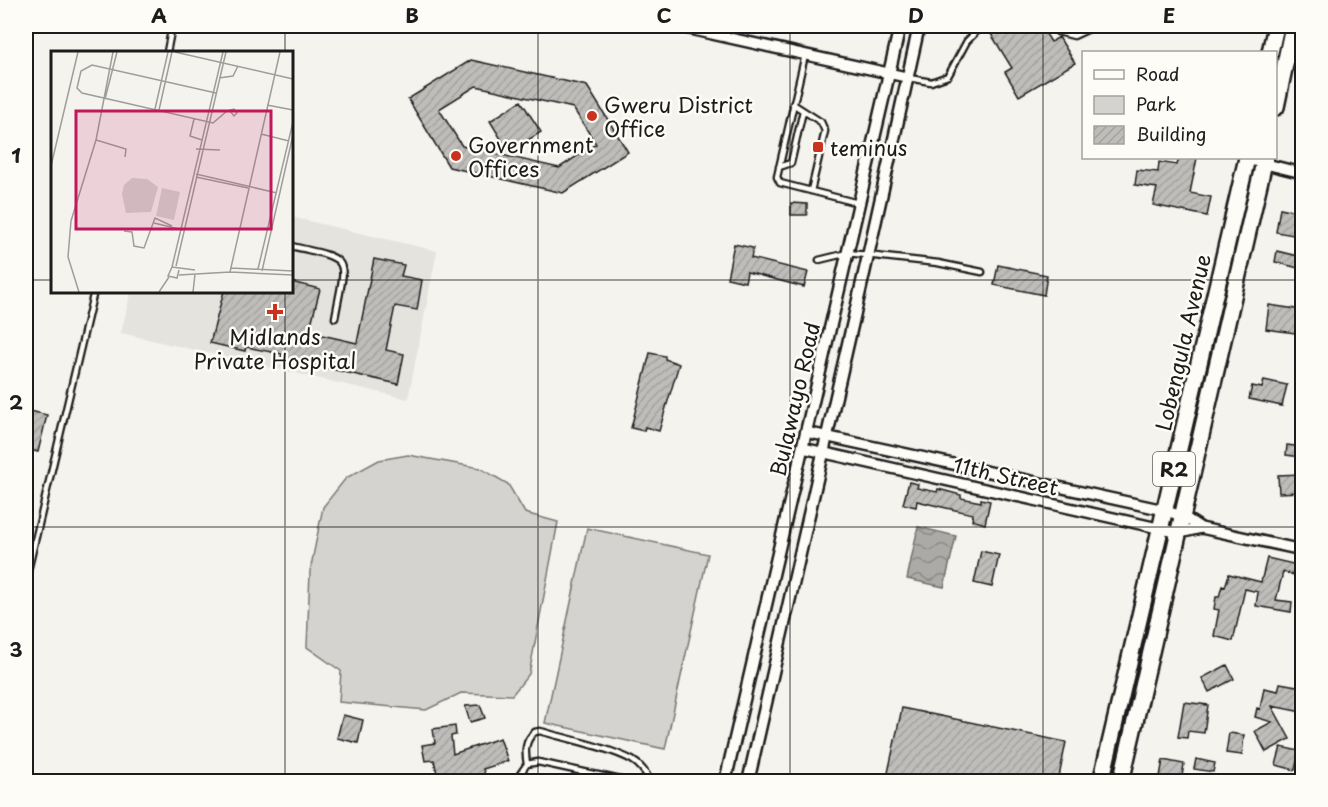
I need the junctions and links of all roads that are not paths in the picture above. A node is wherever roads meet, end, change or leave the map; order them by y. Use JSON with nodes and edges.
{"nodes":[{"id":1,"x":172,"y":26,"type":"edge"},
{"id":2,"x":676,"y":26,"type":"edge"},
{"id":3,"x":900,"y":26,"type":"edge"},
{"id":4,"x":919,"y":26,"type":"edge"},
{"id":5,"x":982,"y":26,"type":"edge"},
{"id":6,"x":1053,"y":26,"type":"edge"},
{"id":7,"x":1091,"y":26,"type":"edge"},
{"id":8,"x":1276,"y":26,"type":"edge"},
{"id":9,"x":1293,"y":26,"type":"edge"},
{"id":10,"x":167,"y":51,"type":"edge"},
{"id":11,"x":1270,"y":51,"type":"edge"},
{"id":12,"x":805,"y":55,"type":"junction"},
{"id":13,"x":889,"y":74,"type":"junction"},
{"id":14,"x":906,"y":77,"type":"junction"},
{"id":15,"x":1277,"y":98,"type":"edge"},
{"id":16,"x":793,"y":104,"type":"junction"},
{"id":17,"x":803,"y":111,"type":"junction"},
{"id":18,"x":1246,"y":159,"type":"edge"},
{"id":19,"x":1264,"y":160,"type":"edge"},
{"id":20,"x":779,"y":167,"type":"junction"},
{"id":21,"x":1302,"y":173,"type":"edge"},
{"id":22,"x":811,"y":191,"type":"junction"},
{"id":23,"x":858,"y":203,"type":"junction"},
{"id":24,"x":292,"y":246,"type":"edge"},
{"id":25,"x":848,"y":253,"type":"junction"},
{"id":26,"x":868,"y":256,"type":"junction"},
{"id":27,"x":819,"y":260,"type":"dead end"},
{"id":28,"x":982,"y":272,"type":"dead end"},
{"id":29,"x":94,"y":292,"type":"edge"},
{"id":30,"x":335,"y":318,"type":"dead end"},
{"id":31,"x":806,"y":432,"type":"junction"},
{"id":32,"x":827,"y":437,"type":"junction"},
{"id":33,"x":802,"y":448,"type":"junction"},
{"id":34,"x":824,"y":453,"type":"junction"},
{"id":35,"x":1164,"y":510,"type":"junction"},
{"id":36,"x":1184,"y":517,"type":"junction"},
{"id":37,"x":1160,"y":528,"type":"junction"},
{"id":38,"x":1201,"y":528,"type":"junction"},
{"id":39,"x":1180,"y":533,"type":"junction"},
{"id":40,"x":1302,"y":550,"type":"edge"},
{"id":41,"x":26,"y":579,"type":"edge"},
{"id":42,"x":527,"y":764,"type":"junction"},
{"id":43,"x":518,"y":782,"type":"edge"},
{"id":44,"x":630,"y":782,"type":"edge"},
{"id":45,"x":651,"y":782,"type":"edge"},
{"id":46,"x":725,"y":782,"type":"edge"},
{"id":47,"x":748,"y":782,"type":"edge"},
{"id":48,"x":1101,"y":782,"type":"edge"},
{"id":49,"x":1122,"y":782,"type":"edge"}],
"edges":[{"from":1,"to":10,"type":"lane"},
{"from":2,"to":12,"type":"street"},
{"from":3,"to":13,"type":"street","name":"Bulawayo Road"},
{"from":4,"to":14,"type":"street","name":"Bulawayo Road"},
{"from":5,"to":14,"type":"lane"},
{"from":6,"to":7,"type":"lane"},
{"from":8,"to":11,"type":"highway"},
{"from":9,"to":15,"type":"highway"},
{"from":12,"to":13,"type":"street"},
{"from":12,"to":16,"type":"lane"},
{"from":13,"to":14,"type":"street"},
{"from":13,"to":23,"type":"street","name":"Bulawayo Road"},
{"from":14,"to":26,"type":"street","name":"Bulawayo Road"},
{"from":16,"to":17,"type":"lane"},
{"from":16,"to":20,"type":"lane"},
{"from":17,"to":20,"type":"lane"},
{"from":17,"to":22,"type":"lane"},
{"from":18,"to":35,"type":"highway","name":"Lobengula Avenue","number":"R2"},
{"from":19,"to":21,"type":"street"},
{"from":19,"to":36,"type":"highway","name":"Lobengula Avenue","number":"R2"},
{"from":20,"to":22,"type":"lane"},
{"from":22,"to":23,"type":"lane"},
{"from":23,"to":25,"type":"street","name":"Bulawayo Road"},
{"from":24,"to":30,"type":"lane"},
{"from":25,"to":26,"type":"lane"},
{"from":25,"to":27,"type":"lane"},
{"from":25,"to":31,"type":"street","name":"Bulawayo Road"},
{"from":26,"to":28,"type":"lane"},
{"from":26,"to":32,"type":"street","name":"Bulawayo Road"},
{"from":29,"to":41,"type":"lane"},
{"from":31,"to":32,"type":"street","name":"11th Street"},
{"from":31,"to":33,"type":"street","name":"Bulawayo Road"},
{"from":32,"to":34,"type":"street","name":"Bulawayo Road"},
{"from":32,"to":35,"type":"street","name":"11th Street"},
{"from":33,"to":34,"type":"street","name":"11th Street"},
{"from":33,"to":46,"type":"street","name":"Bulawayo Road"},
{"from":34,"to":37,"type":"street","name":"11th Street"},
{"from":34,"to":47,"type":"street","name":"Bulawayo Road"},
{"from":35,"to":36,"type":"street","name":"11th Street"},
{"from":35,"to":37,"type":"highway","name":"Lobengula Avenue","number":"R2"},
{"from":36,"to":38,"type":"street","name":"11th Street"},
{"from":36,"to":39,"type":"highway","name":"Lobengula Avenue","number":"R2"},
{"from":37,"to":39,"type":"street","name":"11th Street"},
{"from":37,"to":48,"type":"highway","name":"Lobengula Avenue","number":"R2"},
{"from":38,"to":39,"type":"street","name":"11th Street"},
{"from":38,"to":40,"type":"street","name":"11th Street"},
{"from":39,"to":49,"type":"highway","name":"Lobengula Avenue","number":"R2"},
{"from":42,"to":43,"type":"lane"},
{"from":42,"to":44,"type":"lane"},
{"from":42,"to":45,"type":"lane"}]}
